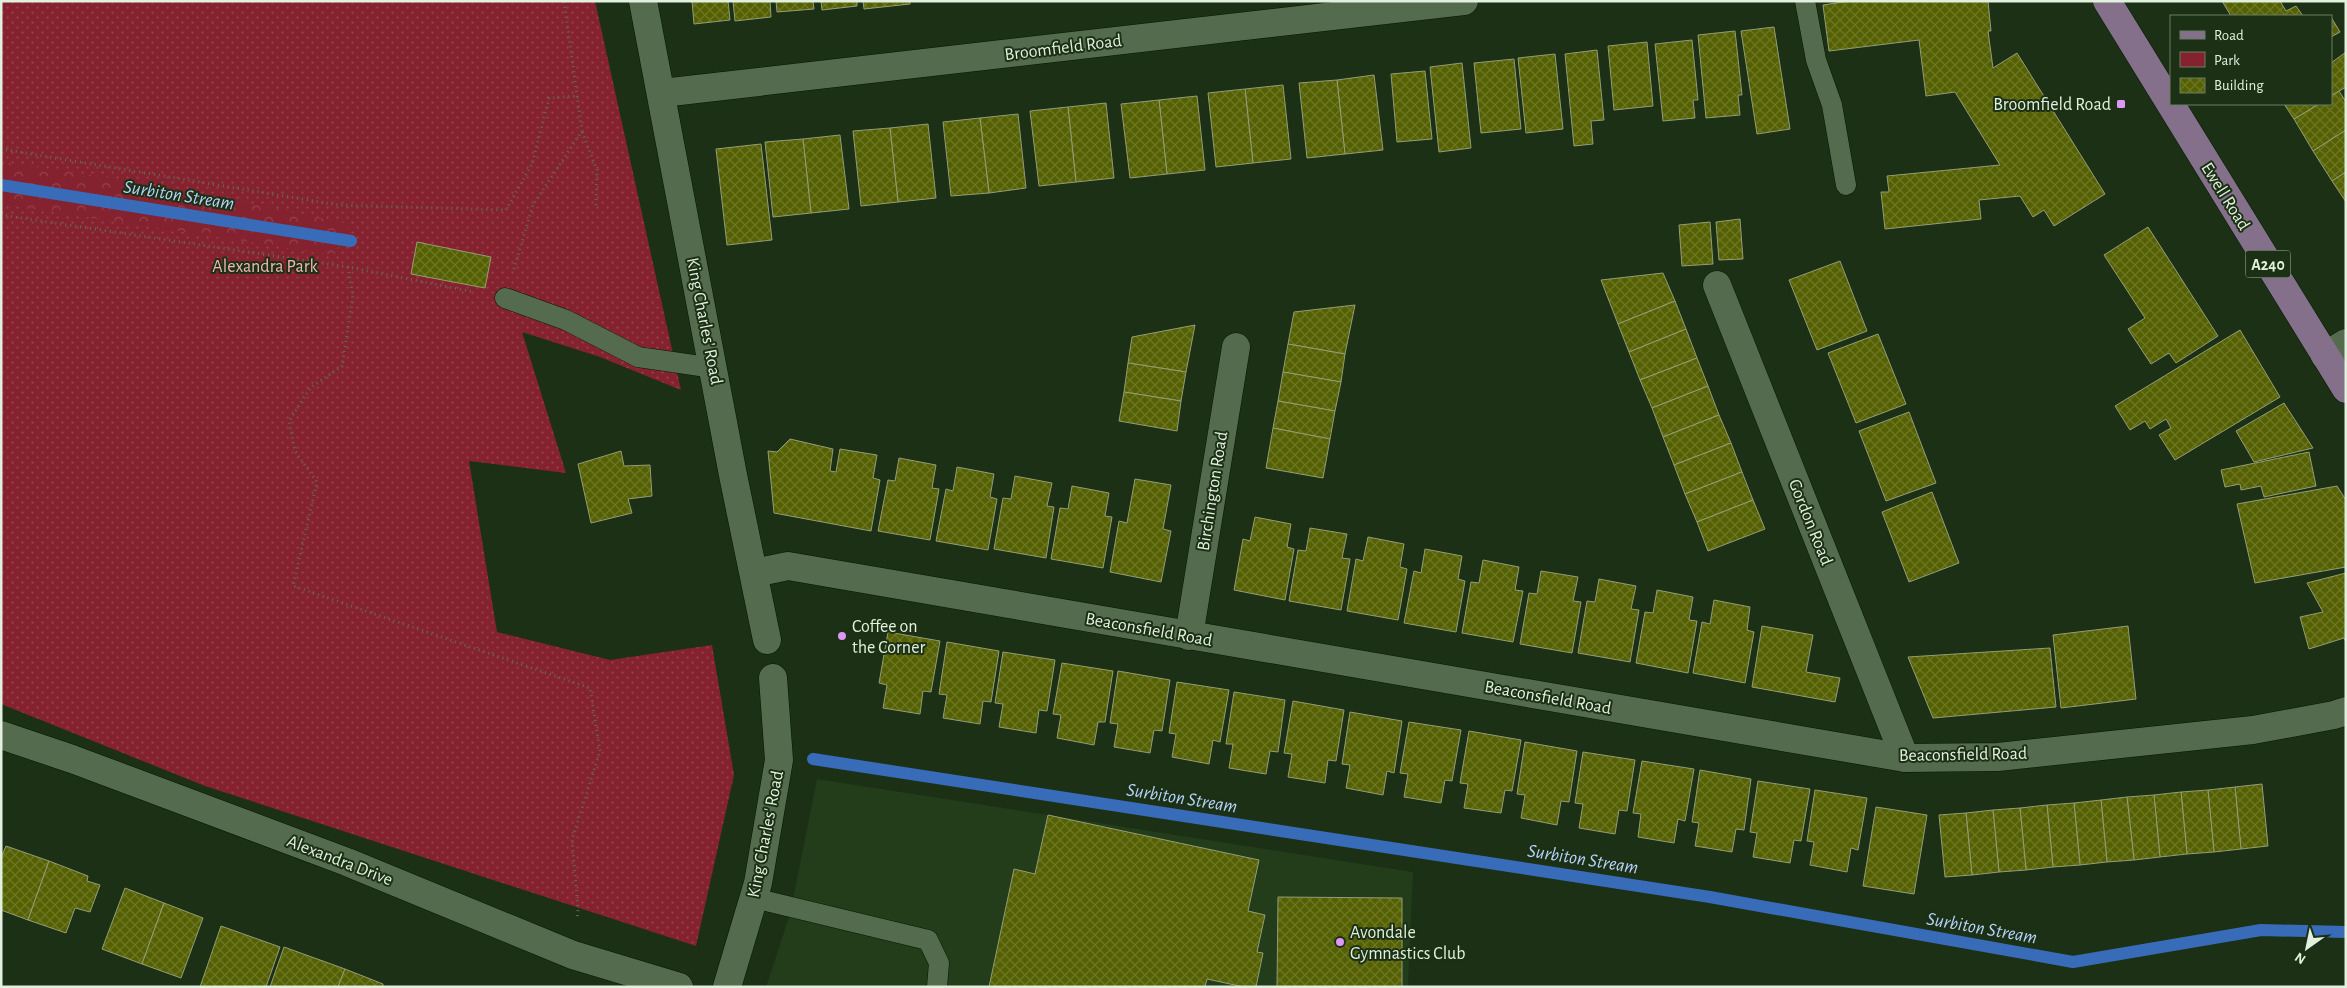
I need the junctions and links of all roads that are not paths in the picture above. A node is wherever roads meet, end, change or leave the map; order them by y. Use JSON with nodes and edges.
{"nodes":[{"id":1,"x":643,"y":1,"type":"edge"},
{"id":2,"x":1464,"y":1,"type":"edge"},
{"id":3,"x":1806,"y":1,"type":"edge"},
{"id":4,"x":2107,"y":1,"type":"edge"},
{"id":5,"x":662,"y":93,"type":"junction"},
{"id":6,"x":2170,"y":97,"type":"edge"},
{"id":7,"x":2175,"y":105,"type":"edge"},
{"id":8,"x":1846,"y":185,"type":"dead end"},
{"id":9,"x":1717,"y":286,"type":"dead end"},
{"id":10,"x":505,"y":298,"type":"road end"},
{"id":11,"x":1236,"y":347,"type":"dead end"},
{"id":12,"x":2335,"y":349,"type":"edge"},
{"id":13,"x":714,"y":368,"type":"junction"},
{"id":14,"x":2346,"y":390,"type":"edge"},
{"id":15,"x":754,"y":573,"type":"junction"},
{"id":16,"x":1189,"y":636,"type":"junction"},
{"id":17,"x":767,"y":640,"type":"dead end"},
{"id":18,"x":772,"y":678,"type":"dead end"},
{"id":19,"x":2346,"y":711,"type":"edge"},
{"id":20,"x":1,"y":735,"type":"edge"},
{"id":21,"x":1906,"y":758,"type":"junction"},
{"id":22,"x":754,"y":898,"type":"junction"},
{"id":23,"x":679,"y":987,"type":"edge"},
{"id":24,"x":727,"y":987,"type":"edge"},
{"id":25,"x":937,"y":987,"type":"edge"}],
"edges":[{"from":1,"to":5,"type":"street","name":"King Charles' Road"},
{"from":2,"to":5,"type":"street","name":"Broomfield Road"},
{"from":3,"to":8,"type":"lane"},
{"from":4,"to":6,"type":"main road","name":"Ewell Road","number":"A240"},
{"from":5,"to":13,"type":"street","name":"King Charles' Road"},
{"from":7,"to":12,"type":"main road","name":"Ewell Road","number":"A240"},
{"from":9,"to":21,"type":"street","name":"Gordon Road"},
{"from":10,"to":13,"type":"lane"},
{"from":11,"to":16,"type":"street","name":"Birchington Road"},
{"from":12,"to":14,"type":"main road","name":"Ewell Road","number":"A240"},
{"from":13,"to":15,"type":"street","name":"King Charles' Road"},
{"from":15,"to":16,"type":"street","name":"Beaconsfield Road"},
{"from":15,"to":17,"type":"street","name":"King Charles' Road"},
{"from":16,"to":21,"type":"street","name":"Beaconsfield Road"},
{"from":18,"to":22,"type":"street","name":"King Charles' Road"},
{"from":19,"to":21,"type":"street","name":"Beaconsfield Road"},
{"from":20,"to":23,"type":"street","name":"Alexandra Drive"},
{"from":22,"to":24,"type":"street","name":"King Charles' Road"},
{"from":22,"to":25,"type":"lane"}]}
